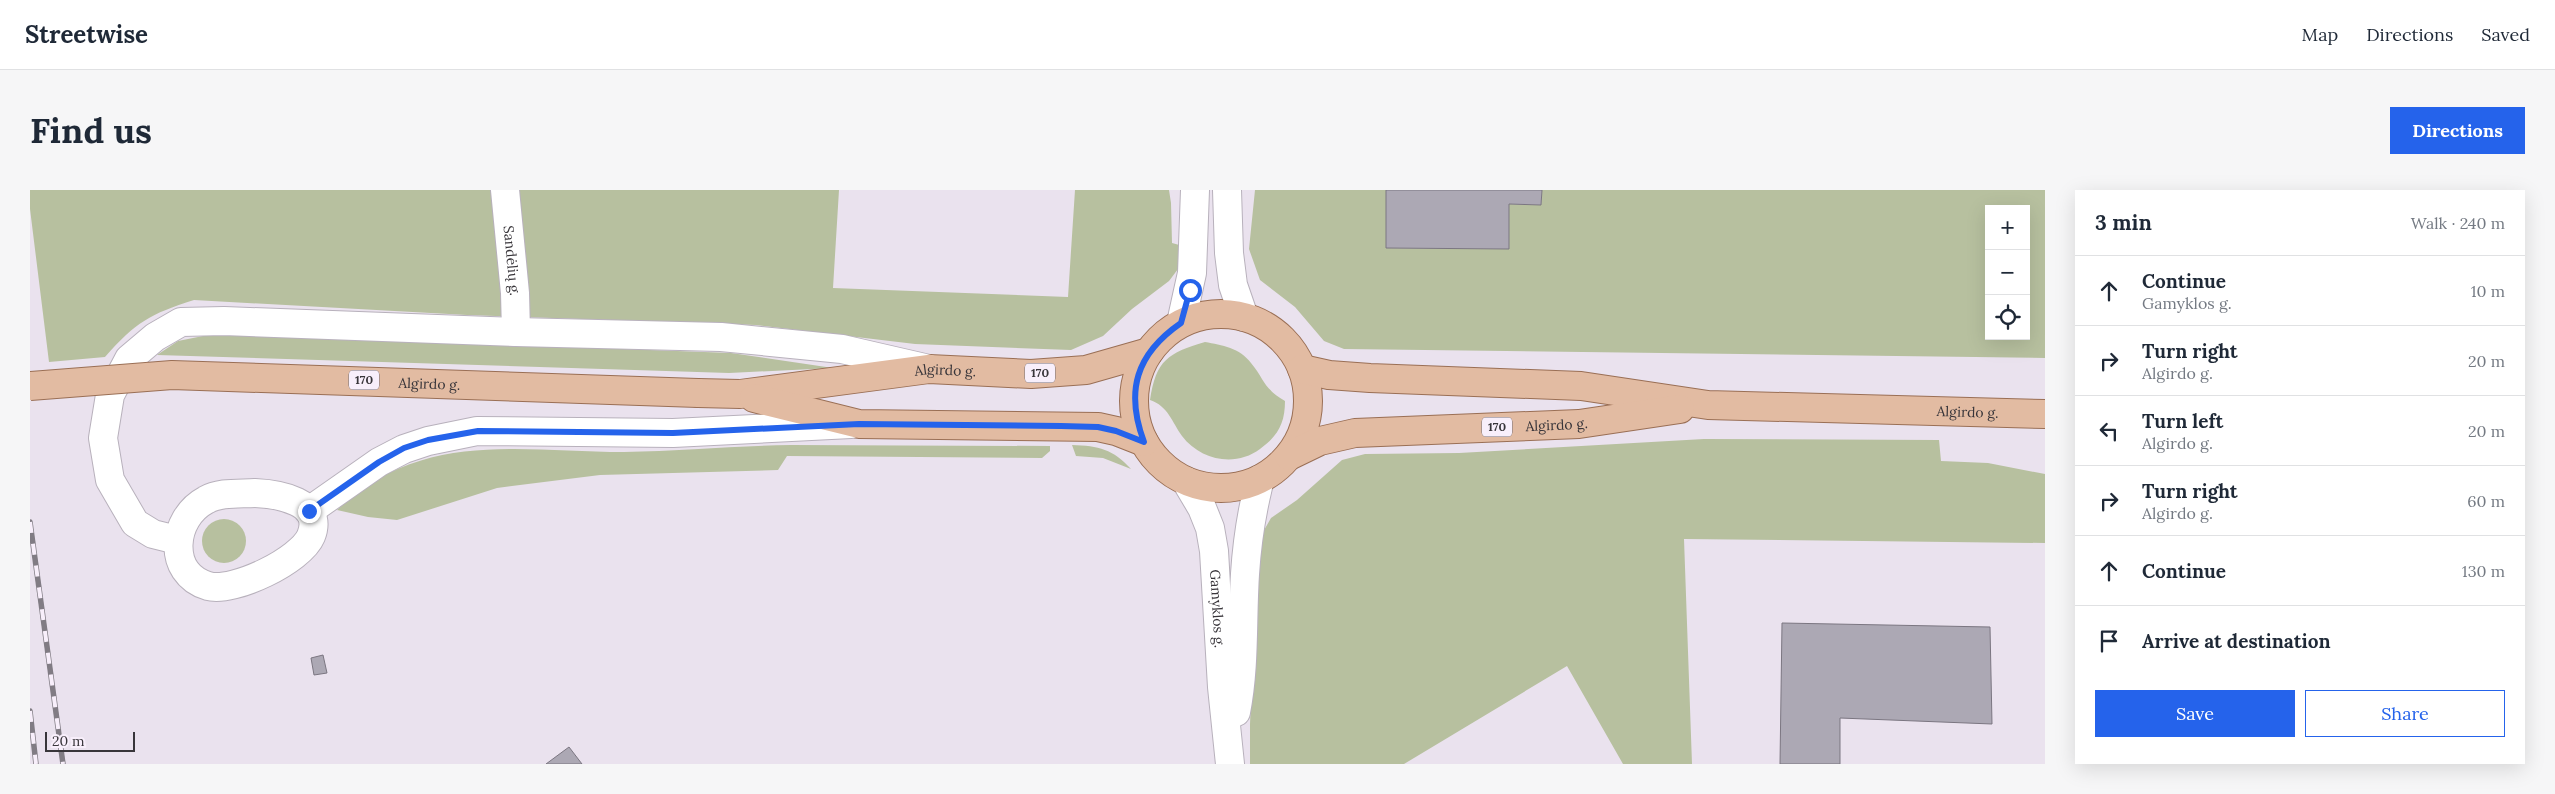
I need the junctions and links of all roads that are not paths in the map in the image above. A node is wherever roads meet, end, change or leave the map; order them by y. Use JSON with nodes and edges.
{"nodes":[{"id":1,"x":505,"y":190,"type":"edge"},
{"id":2,"x":1195,"y":190,"type":"edge"},
{"id":3,"x":1227,"y":190,"type":"edge"},
{"id":4,"x":1244,"y":317,"type":"junction"},
{"id":5,"x":1181,"y":323,"type":"junction"},
{"id":6,"x":516,"y":332,"type":"junction"},
{"id":7,"x":1149,"y":352,"type":"junction"},
{"id":8,"x":929,"y":369,"type":"junction"},
{"id":9,"x":1302,"y":369,"type":"junction"},
{"id":10,"x":30,"y":386,"type":"edge"},
{"id":11,"x":740,"y":394,"type":"junction"},
{"id":12,"x":1708,"y":405,"type":"junction"},
{"id":13,"x":2045,"y":414,"type":"edge"},
{"id":14,"x":859,"y":424,"type":"junction"},
{"id":15,"x":1144,"y":442,"type":"junction"},
{"id":16,"x":1289,"y":456,"type":"junction"},
{"id":17,"x":1260,"y":479,"type":"junction"},
{"id":18,"x":1186,"y":481,"type":"junction"},
{"id":19,"x":309,"y":511,"type":"junction"},
{"id":20,"x":177,"y":540,"type":"junction"},
{"id":21,"x":1230,"y":753,"type":"edge"}],
"edges":[{"from":1,"to":6,"type":"street","name":"Sandėlių g."},
{"from":2,"to":5,"type":"street"},
{"from":3,"to":4,"type":"street"},
{"from":4,"to":5,"type":"main road","name":"Algirdo g."},
{"from":4,"to":9,"type":"main road","name":"Algirdo g."},
{"from":5,"to":7,"type":"main road","name":"Algirdo g."},
{"from":6,"to":8,"type":"street"},
{"from":6,"to":20,"type":"street"},
{"from":7,"to":8,"type":"main road","name":"Algirdo g.","number":"170"},
{"from":7,"to":15,"type":"main road","name":"Algirdo g."},
{"from":8,"to":11,"type":"main road","name":"Algirdo g.","number":"170"},
{"from":9,"to":12,"type":"main road","name":"Algirdo g.","number":"170"},
{"from":9,"to":16,"type":"main road","name":"Algirdo g."},
{"from":10,"to":11,"type":"main road","name":"Algirdo g.","number":"170","bridge":true},
{"from":11,"to":14,"type":"main road","name":"Algirdo g.","number":"170"},
{"from":12,"to":13,"type":"main road","name":"Algirdo g.","number":"170"},
{"from":12,"to":16,"type":"main road","name":"Algirdo g.","number":"170"},
{"from":14,"to":15,"type":"main road","name":"Algirdo g.","number":"170"},
{"from":14,"to":19,"type":"street"},
{"from":15,"to":18,"type":"main road","name":"Algirdo g."},
{"from":16,"to":17,"type":"main road","name":"Algirdo g."},
{"from":17,"to":18,"type":"main road","name":"Algirdo g."},
{"from":17,"to":21,"type":"street","name":"Gamyklos g."},
{"from":18,"to":21,"type":"street","name":"Gamyklos g."},
{"from":19,"to":20,"type":"street"},
{"from":19,"to":20,"type":"street"}]}
